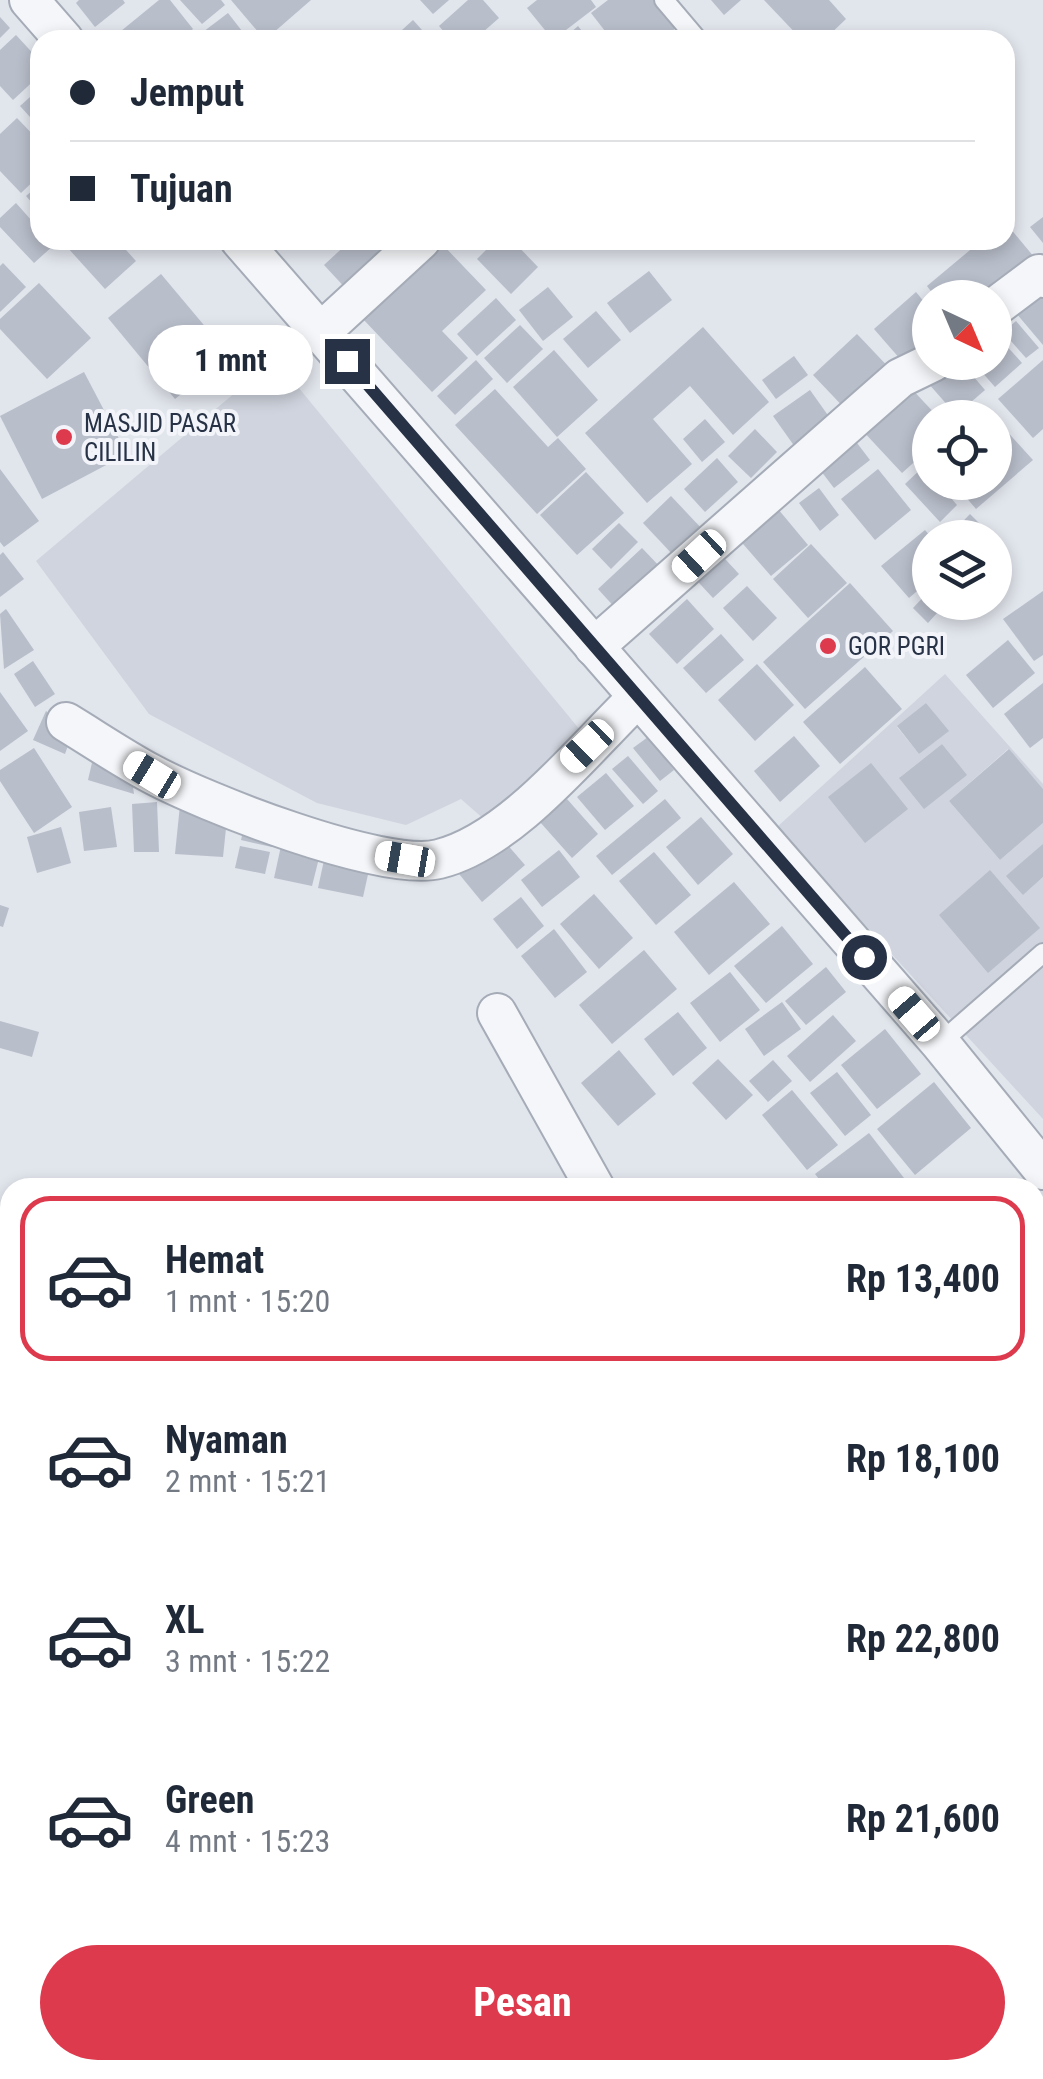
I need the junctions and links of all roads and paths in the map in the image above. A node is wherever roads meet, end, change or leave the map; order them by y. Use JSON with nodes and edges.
{"nodes":[{"id":1,"x":29,"y":0,"type":"edge"},
{"id":2,"x":664,"y":0,"type":"edge"},
{"id":3,"x":55,"y":30,"type":"edge"},
{"id":4,"x":690,"y":30,"type":"edge"},
{"id":5,"x":249,"y":250,"type":"edge"},
{"id":6,"x":410,"y":250,"type":"edge"},
{"id":7,"x":1043,"y":278,"type":"edge"},
{"id":8,"x":1012,"y":294,"type":"edge"},
{"id":9,"x":321,"y":332,"type":"junction"},
{"id":10,"x":912,"y":372,"type":"edge"},
{"id":11,"x":594,"y":647,"type":"junction"},
{"id":12,"x":637,"y":698,"type":"junction"},
{"id":13,"x":66,"y":722,"type":"dead end"},
{"id":14,"x":1043,"y":954,"type":"edge"},
{"id":15,"x":497,"y":1013,"type":"dead end"},
{"id":16,"x":940,"y":1044,"type":"junction"},
{"id":17,"x":1043,"y":1170,"type":"edge"},
{"id":18,"x":589,"y":1178,"type":"edge"}],
"edges":[{"from":1,"to":3,"type":"street"},
{"from":2,"to":4,"type":"lane"},
{"from":5,"to":9,"type":"street"},
{"from":6,"to":9,"type":"street"},
{"from":7,"to":8,"type":"street"},
{"from":9,"to":11,"type":"street"},
{"from":10,"to":11,"type":"street"},
{"from":11,"to":12,"type":"street"},
{"from":12,"to":13,"type":"street"},
{"from":12,"to":16,"type":"street"},
{"from":14,"to":16,"type":"lane"},
{"from":15,"to":18,"type":"street"},
{"from":16,"to":17,"type":"street"}]}
